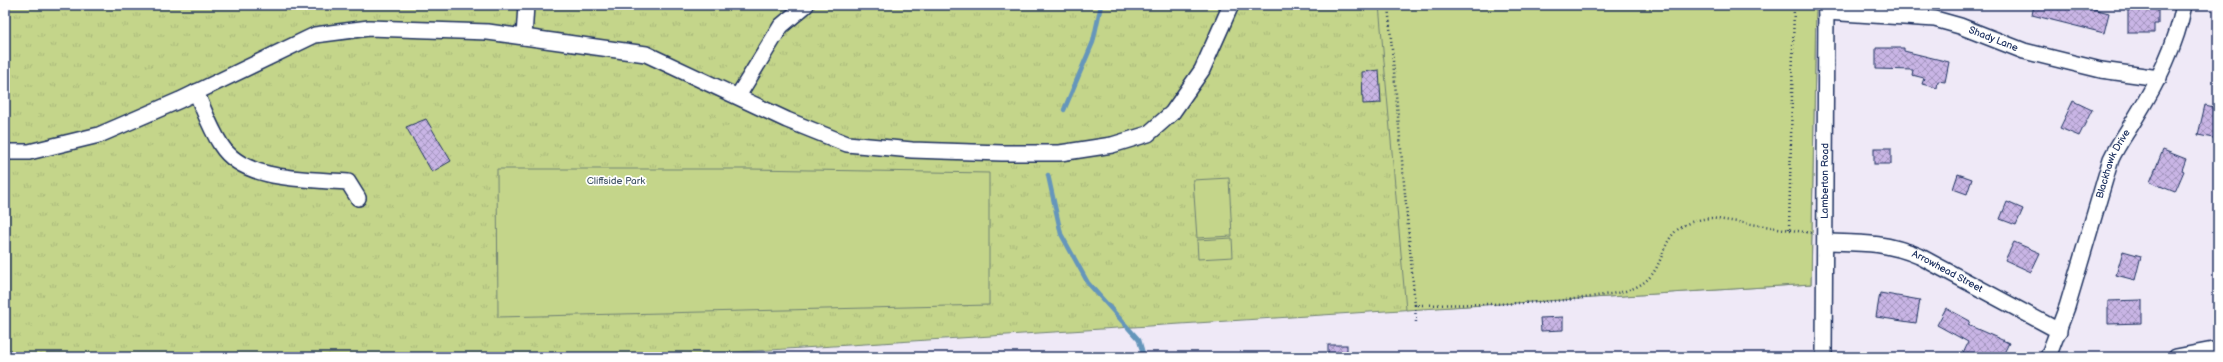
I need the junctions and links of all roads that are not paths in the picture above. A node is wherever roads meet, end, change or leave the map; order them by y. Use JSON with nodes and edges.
{"nodes":[{"id":1,"x":526,"y":5,"type":"edge"},
{"id":2,"x":806,"y":5,"type":"edge"},
{"id":3,"x":1232,"y":5,"type":"edge"},
{"id":4,"x":2184,"y":5,"type":"edge"},
{"id":5,"x":1826,"y":8,"type":"edge"},
{"id":6,"x":524,"y":37,"type":"junction"},
{"id":7,"x":2159,"y":78,"type":"junction"},
{"id":8,"x":196,"y":92,"type":"junction"},
{"id":9,"x":738,"y":96,"type":"junction"},
{"id":10,"x":5,"y":152,"type":"edge"},
{"id":11,"x":358,"y":198,"type":"dead end"},
{"id":12,"x":1826,"y":238,"type":"junction"},
{"id":13,"x":2059,"y":331,"type":"junction"},
{"id":14,"x":2218,"y":349,"type":"edge"},
{"id":15,"x":1824,"y":357,"type":"edge"},
{"id":16,"x":2048,"y":357,"type":"edge"},
{"id":17,"x":2176,"y":357,"type":"edge"}],
"edges":[{"from":1,"to":6,"type":"street"},
{"from":2,"to":9,"type":"street"},
{"from":3,"to":9,"type":"street"},
{"from":4,"to":7,"type":"street","name":"Blackhawk Drive"},
{"from":5,"to":7,"type":"street","name":"Shady Lane"},
{"from":5,"to":12,"type":"street","name":"Lamberton Road"},
{"from":6,"to":8,"type":"street"},
{"from":6,"to":9,"type":"street"},
{"from":7,"to":13,"type":"street","name":"Blackhawk Drive"},
{"from":8,"to":10,"type":"street"},
{"from":8,"to":11,"type":"street"},
{"from":12,"to":13,"type":"street","name":"Arrowhead Street"},
{"from":12,"to":15,"type":"street","name":"Lamberton Road"},
{"from":13,"to":16,"type":"street","name":"Blackhawk Drive"},
{"from":14,"to":17,"type":"street"}]}
